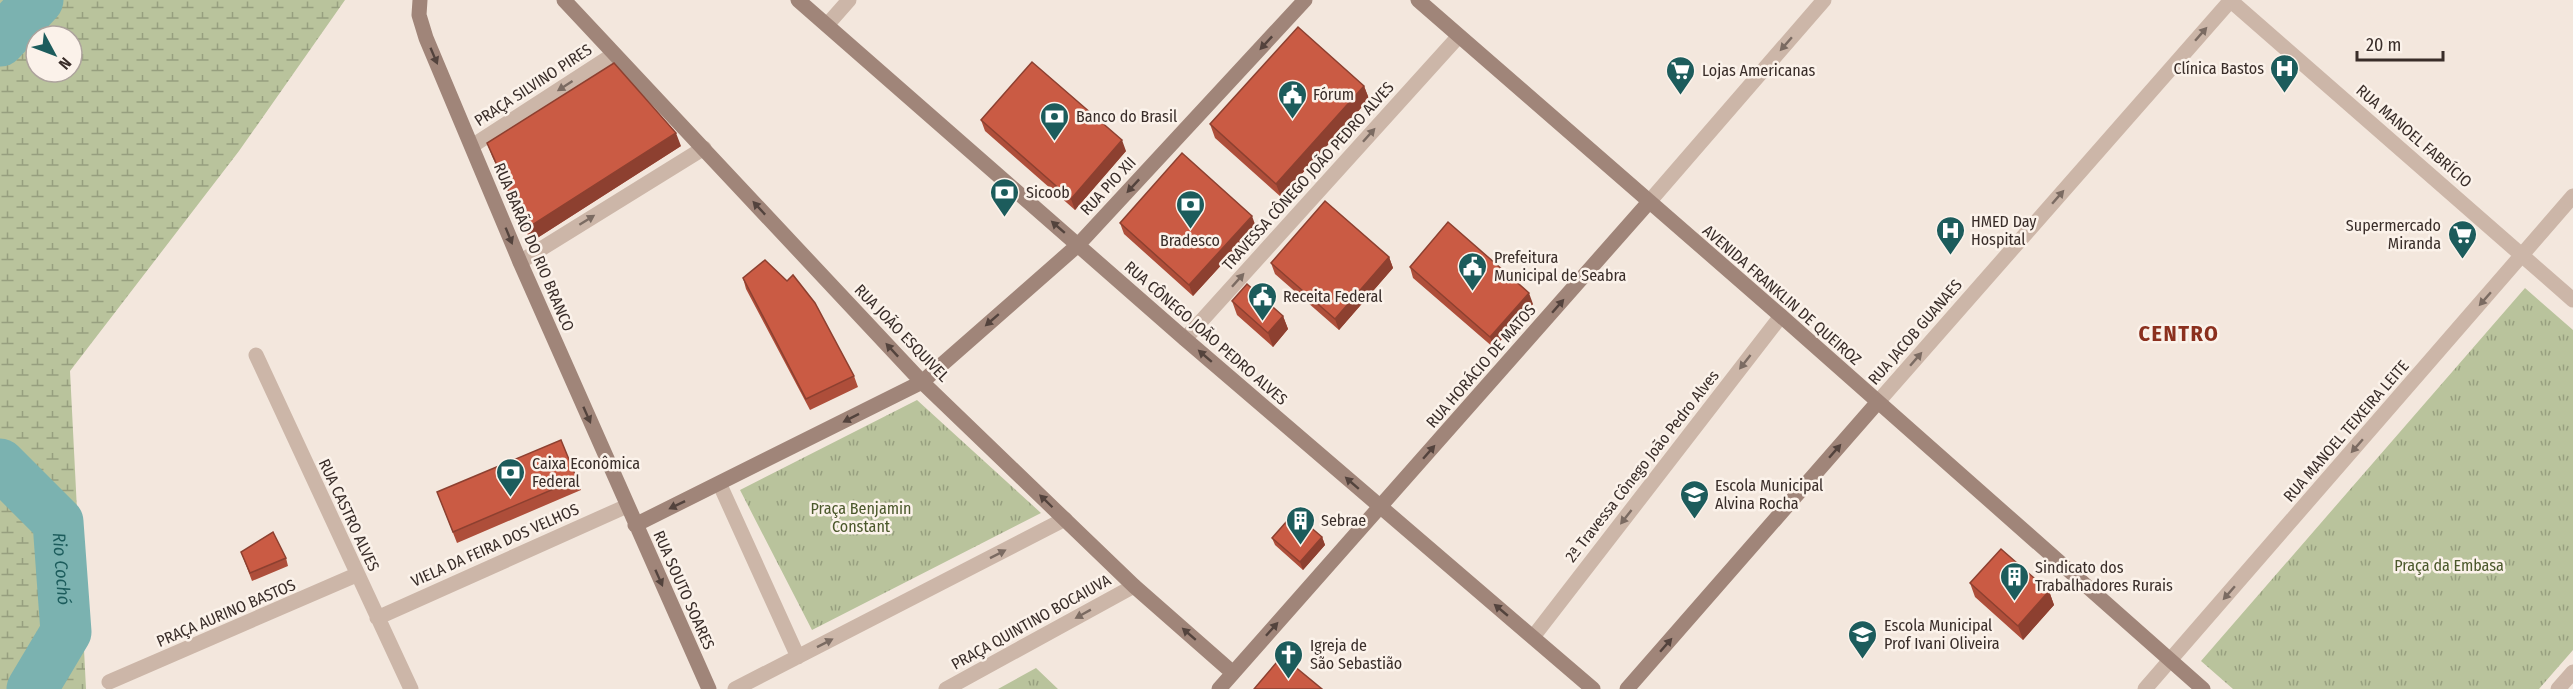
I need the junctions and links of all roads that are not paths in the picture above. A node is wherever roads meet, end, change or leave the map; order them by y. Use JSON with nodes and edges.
{"nodes":[{"id":1,"x":420,"y":0,"type":"edge"},
{"id":2,"x":564,"y":0,"type":"edge"},
{"id":3,"x":798,"y":0,"type":"edge"},
{"id":4,"x":849,"y":0,"type":"edge"},
{"id":5,"x":1305,"y":0,"type":"edge"},
{"id":6,"x":1418,"y":0,"type":"edge"},
{"id":7,"x":1824,"y":0,"type":"edge"},
{"id":8,"x":2230,"y":0,"type":"edge"},
{"id":9,"x":827,"y":25,"type":"junction"},
{"id":10,"x":1458,"y":37,"type":"junction"},
{"id":11,"x":614,"y":54,"type":"junction"},
{"id":12,"x":472,"y":146,"type":"junction"},
{"id":13,"x":704,"y":148,"type":"junction"},
{"id":14,"x":2573,"y":196,"type":"edge"},
{"id":15,"x":1649,"y":202,"type":"junction"},
{"id":16,"x":1078,"y":245,"type":"junction"},
{"id":17,"x":2523,"y":255,"type":"junction"},
{"id":18,"x":520,"y":262,"type":"junction"},
{"id":19,"x":2573,"y":300,"type":"edge"},
{"id":20,"x":1781,"y":316,"type":"junction"},
{"id":21,"x":1185,"y":339,"type":"junction"},
{"id":22,"x":256,"y":355,"type":"dead end"},
{"id":23,"x":922,"y":382,"type":"junction"},
{"id":24,"x":1877,"y":403,"type":"junction"},
{"id":25,"x":720,"y":485,"type":"junction"},
{"id":26,"x":627,"y":506,"type":"junction"},
{"id":27,"x":1380,"y":508,"type":"junction"},
{"id":28,"x":1065,"y":519,"type":"junction"},
{"id":29,"x":635,"y":525,"type":"junction"},
{"id":30,"x":356,"y":574,"type":"junction"},
{"id":31,"x":1134,"y":586,"type":"junction"},
{"id":32,"x":377,"y":618,"type":"junction"},
{"id":33,"x":1533,"y":637,"type":"junction"},
{"id":34,"x":798,"y":657,"type":"junction"},
{"id":35,"x":2170,"y":661,"type":"junction"},
{"id":36,"x":2573,"y":672,"type":"edge"},
{"id":37,"x":1233,"y":673,"type":"junction"},
{"id":38,"x":109,"y":682,"type":"dead end"},
{"id":39,"x":411,"y":689,"type":"edge"},
{"id":40,"x":709,"y":689,"type":"edge"},
{"id":41,"x":735,"y":689,"type":"edge"},
{"id":42,"x":946,"y":689,"type":"edge"},
{"id":43,"x":1219,"y":689,"type":"edge"},
{"id":44,"x":1593,"y":689,"type":"edge"},
{"id":45,"x":1627,"y":689,"type":"edge"},
{"id":46,"x":2145,"y":689,"type":"edge"},
{"id":47,"x":2203,"y":689,"type":"edge"},
{"id":48,"x":2558,"y":689,"type":"edge"}],
"edges":[{"from":1,"to":12,"type":"street","name":"RUA BARÃO DO RIO BRANCO","one_way":true},
{"from":2,"to":11,"type":"street","name":"RUA JOÃO ESQUIVEL"},
{"from":3,"to":9,"type":"street","name":"RUA CÔNEGO JOÃO PEDRO ALVES"},
{"from":4,"to":9,"type":"street"},
{"from":5,"to":16,"type":"street","name":"RUA PIO XII","one_way":true},
{"from":6,"to":10,"type":"street","name":"AVENIDA FRANKLIN DE QUEIROZ"},
{"from":7,"to":15,"type":"street","name":"RUA HORÁCIO DE MATOS","one_way":true},
{"from":8,"to":17,"type":"street","name":"RUA MANOEL FABRÍCIO"},
{"from":24,"to":8,"type":"street","name":"RUA JACOB GUANAES","one_way":true},
{"from":16,"to":9,"type":"street","name":"RUA CÔNEGO JOÃO PEDRO ALVES","one_way":true},
{"from":10,"to":15,"type":"street","name":"AVENIDA FRANKLIN DE QUEIROZ"},
{"from":21,"to":10,"type":"street","name":"TRAVESSA CÔNEGO JOÃO PEDRO ALVES","one_way":true},
{"from":11,"to":12,"type":"street","name":"PRAÇA SILVINO PIRES","one_way":true},
{"from":11,"to":13,"type":"street","name":"RUA JOÃO ESQUIVEL"},
{"from":12,"to":18,"type":"street","name":"RUA BARÃO DO RIO BRANCO","one_way":true},
{"from":18,"to":13,"type":"street","one_way":true},
{"from":23,"to":13,"type":"street","name":"RUA JOÃO ESQUIVEL","one_way":true},
{"from":14,"to":17,"type":"street","name":"RUA MANOEL TEIXEIRA LEITE"},
{"from":15,"to":20,"type":"street","name":"AVENIDA FRANKLIN DE QUEIROZ"},
{"from":27,"to":15,"type":"street","name":"RUA HORÁCIO DE MATOS","one_way":true},
{"from":16,"to":21,"type":"street","name":"RUA CÔNEGO JOÃO PEDRO ALVES"},
{"from":16,"to":23,"type":"street","name":"RUA PIO XII","one_way":true},
{"from":17,"to":19,"type":"street","name":"RUA MANOEL FABRÍCIO"},
{"from":17,"to":35,"type":"street","name":"RUA MANOEL TEIXEIRA LEITE","one_way":true},
{"from":18,"to":26,"type":"street","name":"RUA BARÃO DO RIO BRANCO","one_way":true},
{"from":20,"to":24,"type":"street","name":"AVENIDA FRANKLIN DE QUEIROZ"},
{"from":20,"to":33,"type":"street","name":"2ª Travessa Cônego João Pedro Alves","one_way":true},
{"from":27,"to":21,"type":"street","name":"RUA CÔNEGO JOÃO PEDRO ALVES","one_way":true},
{"from":22,"to":30,"type":"street","name":"RUA CASTRO ALVES"},
{"from":23,"to":25,"type":"street","one_way":true},
{"from":28,"to":23,"type":"street","name":"RUA JOÃO ESQUIVEL","one_way":true},
{"from":24,"to":35,"type":"street","name":"AVENIDA FRANKLIN DE QUEIROZ"},
{"from":45,"to":24,"type":"street","name":"RUA JACOB GUANAES","one_way":true},
{"from":25,"to":29,"type":"street","one_way":true},
{"from":25,"to":34,"type":"street"},
{"from":26,"to":29,"type":"street","name":"RUA SOUTO SOARES"},
{"from":26,"to":32,"type":"street","name":"VIELA DA FEIRA DOS VELHOS"},
{"from":33,"to":27,"type":"street","name":"RUA CÔNEGO JOÃO PEDRO ALVES","one_way":true},
{"from":37,"to":27,"type":"street","name":"RUA HORÁCIO DE MATOS","one_way":true},
{"from":28,"to":31,"type":"street","name":"RUA JOÃO ESQUIVEL"},
{"from":34,"to":28,"type":"street","one_way":true},
{"from":29,"to":40,"type":"street","name":"RUA SOUTO SOARES","one_way":true},
{"from":30,"to":32,"type":"street","name":"RUA CASTRO ALVES"},
{"from":30,"to":38,"type":"street","name":"PRAÇA AURINO BASTOS"},
{"from":37,"to":31,"type":"street","name":"RUA JOÃO ESQUIVEL","one_way":true},
{"from":31,"to":42,"type":"street","name":"PRAÇA QUINTINO BOCAIUVA","one_way":true},
{"from":32,"to":39,"type":"street","name":"RUA CASTRO ALVES"},
{"from":33,"to":44,"type":"street","name":"RUA CÔNEGO JOÃO PEDRO ALVES"},
{"from":34,"to":41,"type":"street"},
{"from":35,"to":46,"type":"street","name":"RUA MANOEL TEIXEIRA LEITE"},
{"from":35,"to":47,"type":"street","name":"AVENIDA FRANKLIN DE QUEIROZ"},
{"from":36,"to":48,"type":"street"},
{"from":37,"to":43,"type":"street"}]}
